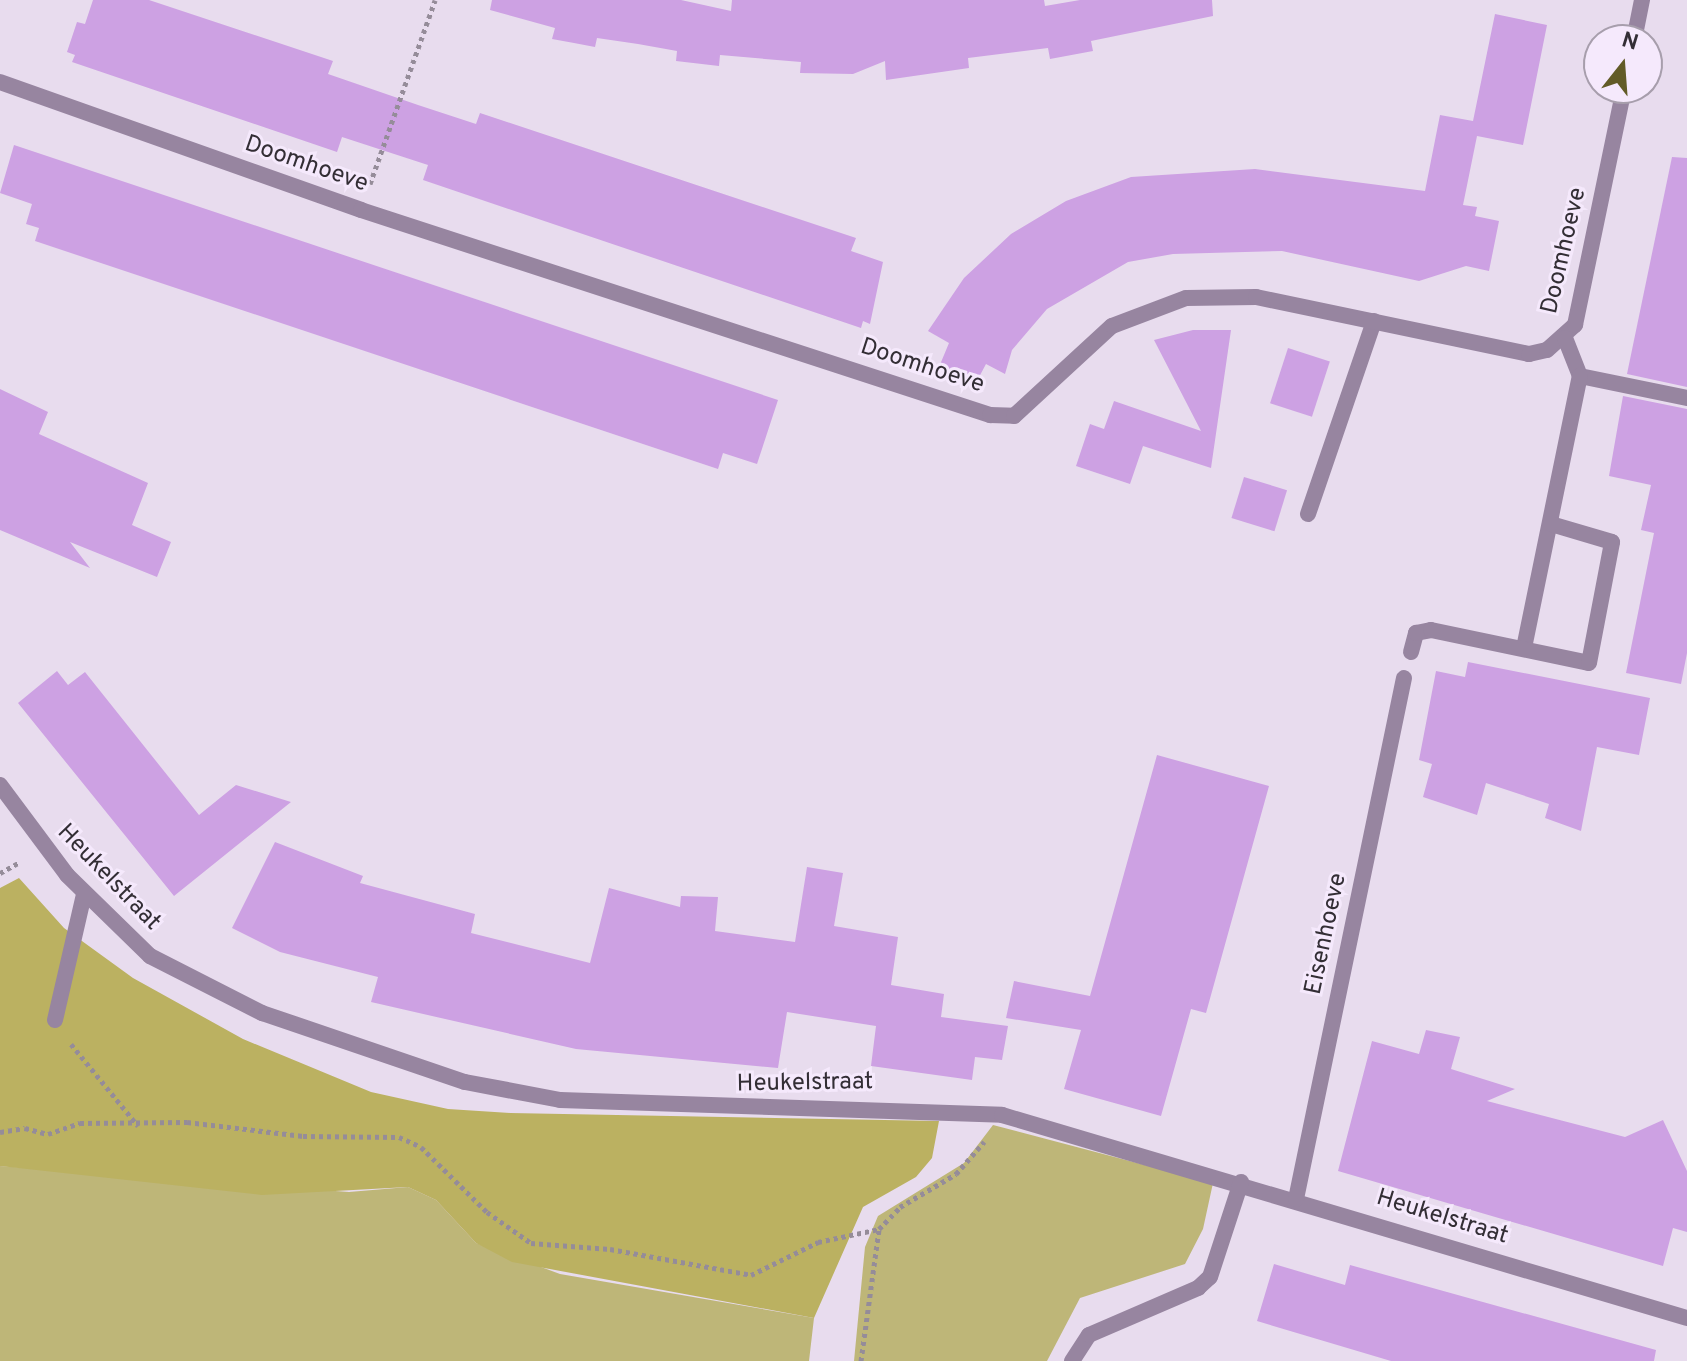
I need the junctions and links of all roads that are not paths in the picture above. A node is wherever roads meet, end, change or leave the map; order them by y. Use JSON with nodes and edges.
{"nodes":[{"id":1,"x":1642,"y":0,"type":"edge"},
{"id":2,"x":1637,"y":24,"type":"edge"},
{"id":3,"x":0,"y":82,"type":"edge"},
{"id":4,"x":1621,"y":104,"type":"edge"},
{"id":5,"x":1374,"y":321,"type":"junction"},
{"id":6,"x":1565,"y":338,"type":"junction"},
{"id":7,"x":1580,"y":376,"type":"junction"},
{"id":8,"x":1687,"y":398,"type":"edge"},
{"id":9,"x":1308,"y":514,"type":"dead end"},
{"id":10,"x":1551,"y":524,"type":"junction"},
{"id":11,"x":1524,"y":648,"type":"junction"},
{"id":12,"x":1411,"y":652,"type":"dead end"},
{"id":13,"x":1404,"y":678,"type":"dead end"},
{"id":14,"x":0,"y":785,"type":"edge"},
{"id":15,"x":84,"y":894,"type":"junction"},
{"id":16,"x":55,"y":1020,"type":"road end"},
{"id":17,"x":1241,"y":1182,"type":"junction"},
{"id":18,"x":1296,"y":1199,"type":"junction"},
{"id":19,"x":1687,"y":1318,"type":"edge"},
{"id":20,"x":1072,"y":1361,"type":"edge"}],
"edges":[{"from":1,"to":2,"type":"street"},
{"from":3,"to":5,"type":"street","name":"Doomhoeve"},
{"from":4,"to":6,"type":"street","name":"Doomhoeve"},
{"from":5,"to":6,"type":"street","name":"Doomhoeve"},
{"from":5,"to":9,"type":"street"},
{"from":6,"to":7,"type":"street"},
{"from":7,"to":8,"type":"street"},
{"from":7,"to":10,"type":"street"},
{"from":10,"to":11,"type":"street"},
{"from":10,"to":11,"type":"street"},
{"from":11,"to":12,"type":"street"},
{"from":13,"to":18,"type":"street","name":"Eisenhoeve"},
{"from":14,"to":15,"type":"street","name":"Heukelstraat"},
{"from":15,"to":16,"type":"street"},
{"from":15,"to":17,"type":"street","name":"Heukelstraat"},
{"from":17,"to":18,"type":"street","name":"Heukelstraat"},
{"from":17,"to":20,"type":"street"},
{"from":18,"to":19,"type":"street","name":"Heukelstraat"}]}
